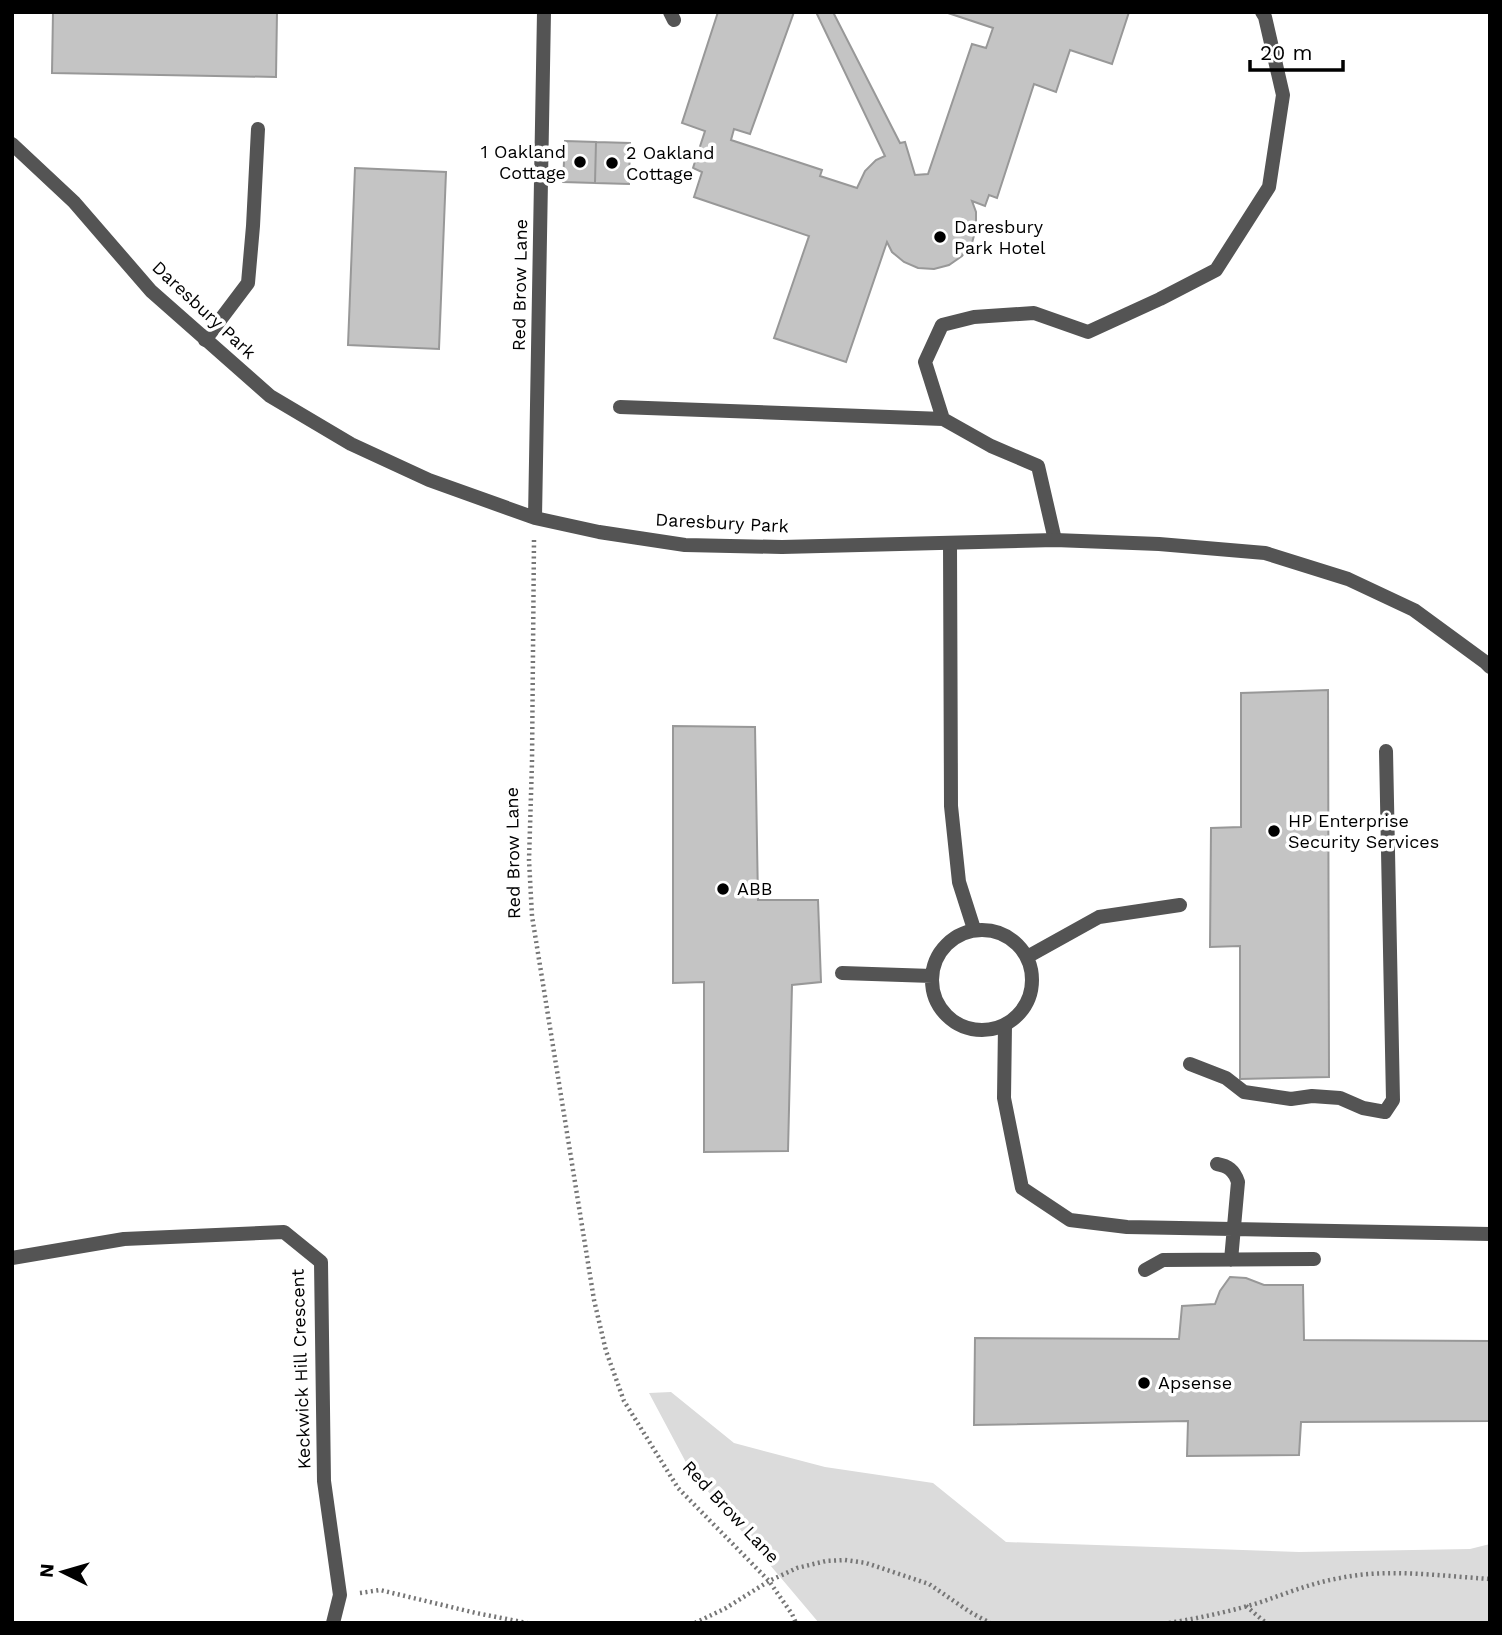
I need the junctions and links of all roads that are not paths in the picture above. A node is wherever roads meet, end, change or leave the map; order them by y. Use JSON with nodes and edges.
{"nodes":[{"id":1,"x":544,"y":12,"type":"edge"},
{"id":2,"x":1262,"y":12,"type":"edge"},
{"id":3,"x":258,"y":129,"type":"dead end"},
{"id":4,"x":12,"y":144,"type":"edge"},
{"id":5,"x":205,"y":340,"type":"junction"},
{"id":6,"x":620,"y":407,"type":"dead end"},
{"id":7,"x":943,"y":419,"type":"junction"},
{"id":8,"x":535,"y":518,"type":"junction"},
{"id":9,"x":1055,"y":540,"type":"junction"},
{"id":10,"x":950,"y":544,"type":"junction"},
{"id":11,"x":1488,"y":662,"type":"edge"},
{"id":12,"x":1386,"y":751,"type":"dead end"},
{"id":13,"x":1180,"y":905,"type":"dead end"},
{"id":14,"x":974,"y":929,"type":"junction"},
{"id":15,"x":1027,"y":957,"type":"junction"},
{"id":16,"x":842,"y":973,"type":"dead end"},
{"id":17,"x":932,"y":976,"type":"junction"},
{"id":18,"x":1005,"y":1025,"type":"junction"},
{"id":19,"x":1190,"y":1064,"type":"dead end"},
{"id":20,"x":1217,"y":1164,"type":"dead end"},
{"id":21,"x":1233,"y":1229,"type":"junction"},
{"id":22,"x":1490,"y":1234,"type":"edge"},
{"id":23,"x":12,"y":1258,"type":"edge"},
{"id":24,"x":1314,"y":1259,"type":"dead end"},
{"id":25,"x":1231,"y":1260,"type":"junction"},
{"id":26,"x":1145,"y":1270,"type":"dead end"},
{"id":27,"x":333,"y":1623,"type":"edge"}],
"edges":[{"from":1,"to":8,"type":"street","name":"Red Brow Lane"},
{"from":2,"to":7,"type":"street"},
{"from":3,"to":5,"type":"street"},
{"from":4,"to":5,"type":"street","name":"Daresbury Park"},
{"from":5,"to":8,"type":"street","name":"Daresbury Park"},
{"from":6,"to":7,"type":"street"},
{"from":7,"to":9,"type":"street"},
{"from":8,"to":10,"type":"street","name":"Daresbury Park"},
{"from":9,"to":10,"type":"street","name":"Daresbury Park"},
{"from":9,"to":11,"type":"street","name":"Daresbury Park"},
{"from":10,"to":14,"type":"street"},
{"from":12,"to":19,"type":"street"},
{"from":13,"to":15,"type":"street"},
{"from":14,"to":15,"type":"street"},
{"from":14,"to":17,"type":"street"},
{"from":15,"to":18,"type":"street"},
{"from":16,"to":17,"type":"street"},
{"from":17,"to":18,"type":"street"},
{"from":18,"to":21,"type":"street"},
{"from":20,"to":21,"type":"street"},
{"from":21,"to":22,"type":"street"},
{"from":21,"to":25,"type":"street"},
{"from":23,"to":27,"type":"street","name":"Keckwick Hill Crescent"},
{"from":24,"to":25,"type":"street"},
{"from":25,"to":26,"type":"street"}]}
